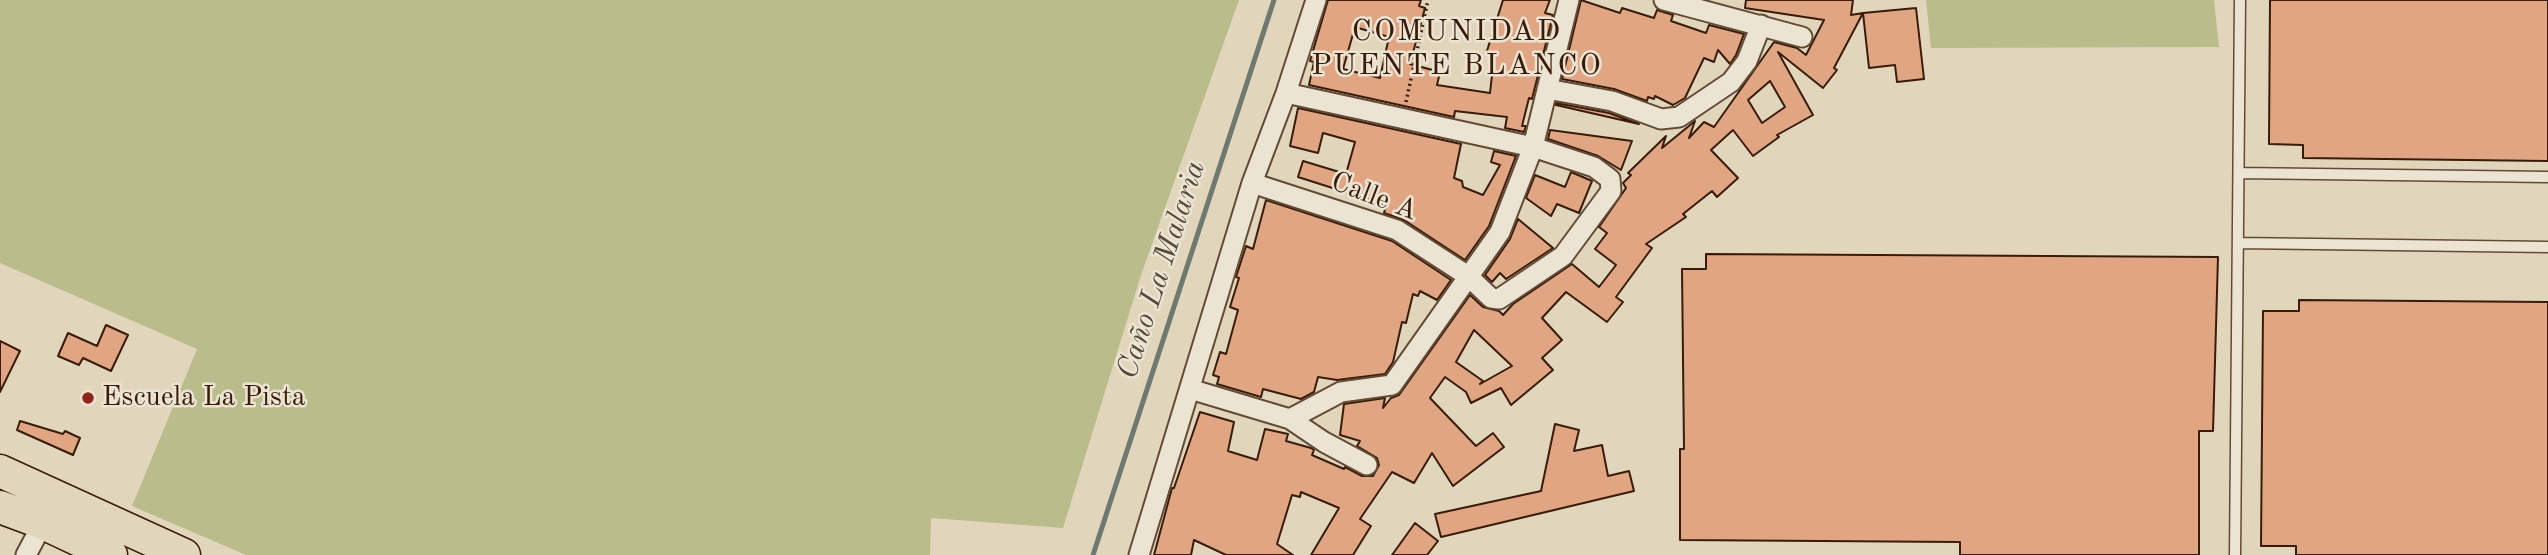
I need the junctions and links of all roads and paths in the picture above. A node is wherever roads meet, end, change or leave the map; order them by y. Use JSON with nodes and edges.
{"nodes":[{"id":1,"x":1315,"y":0,"type":"edge"},
{"id":2,"x":1428,"y":0,"type":"edge"},
{"id":3,"x":1569,"y":0,"type":"edge"},
{"id":4,"x":1664,"y":0,"type":"edge"},
{"id":5,"x":2240,"y":0,"type":"edge"},
{"id":6,"x":1701,"y":5,"type":"edge"},
{"id":7,"x":1761,"y":25,"type":"junction"},
{"id":8,"x":1802,"y":37,"type":"dead end"},
{"id":9,"x":1548,"y":89,"type":"junction"},
{"id":10,"x":1286,"y":93,"type":"junction"},
{"id":11,"x":1402,"y":118,"type":"junction"},
{"id":12,"x":1532,"y":147,"type":"junction"},
{"id":13,"x":2239,"y":173,"type":"junction"},
{"id":14,"x":2548,"y":177,"type":"edge"},
{"id":15,"x":1252,"y":183,"type":"junction"},
{"id":16,"x":2238,"y":243,"type":"junction"},
{"id":17,"x":2548,"y":247,"type":"edge"},
{"id":18,"x":1468,"y":276,"type":"junction"},
{"id":19,"x":1190,"y":389,"type":"junction"},
{"id":20,"x":1290,"y":419,"type":"junction"},
{"id":21,"x":1367,"y":465,"type":"dead end"},
{"id":22,"x":0,"y":471,"type":"edge"},
{"id":23,"x":0,"y":507,"type":"edge"},
{"id":24,"x":43,"y":523,"type":"junction"},
{"id":25,"x":26,"y":555,"type":"edge"},
{"id":26,"x":111,"y":555,"type":"edge"},
{"id":27,"x":184,"y":555,"type":"edge"},
{"id":28,"x":1139,"y":555,"type":"edge"},
{"id":29,"x":2235,"y":555,"type":"edge"}],
"edges":[{"from":1,"to":10,"type":"street"},
{"from":2,"to":11,"type":"path"},
{"from":3,"to":9,"type":"street"},
{"from":4,"to":6,"type":"street"},
{"from":5,"to":13,"type":"lane"},
{"from":6,"to":7,"type":"street"},
{"from":7,"to":8,"type":"street"},
{"from":7,"to":9,"type":"street"},
{"from":9,"to":12,"type":"street"},
{"from":10,"to":11,"type":"street"},
{"from":10,"to":15,"type":"street"},
{"from":11,"to":12,"type":"street"},
{"from":12,"to":18,"type":"street"},
{"from":12,"to":18,"type":"street","name":"Calle A"},
{"from":13,"to":14,"type":"lane"},
{"from":13,"to":16,"type":"lane"},
{"from":15,"to":18,"type":"street","name":"Calle A"},
{"from":15,"to":19,"type":"street"},
{"from":16,"to":17,"type":"lane"},
{"from":16,"to":29,"type":"lane"},
{"from":18,"to":20,"type":"street"},
{"from":19,"to":20,"type":"street"},
{"from":19,"to":28,"type":"street"},
{"from":20,"to":21,"type":"street"},
{"from":22,"to":27,"type":"main road"},
{"from":23,"to":24,"type":"main road"},
{"from":24,"to":25,"type":"street"},
{"from":24,"to":26,"type":"main road"}]}
